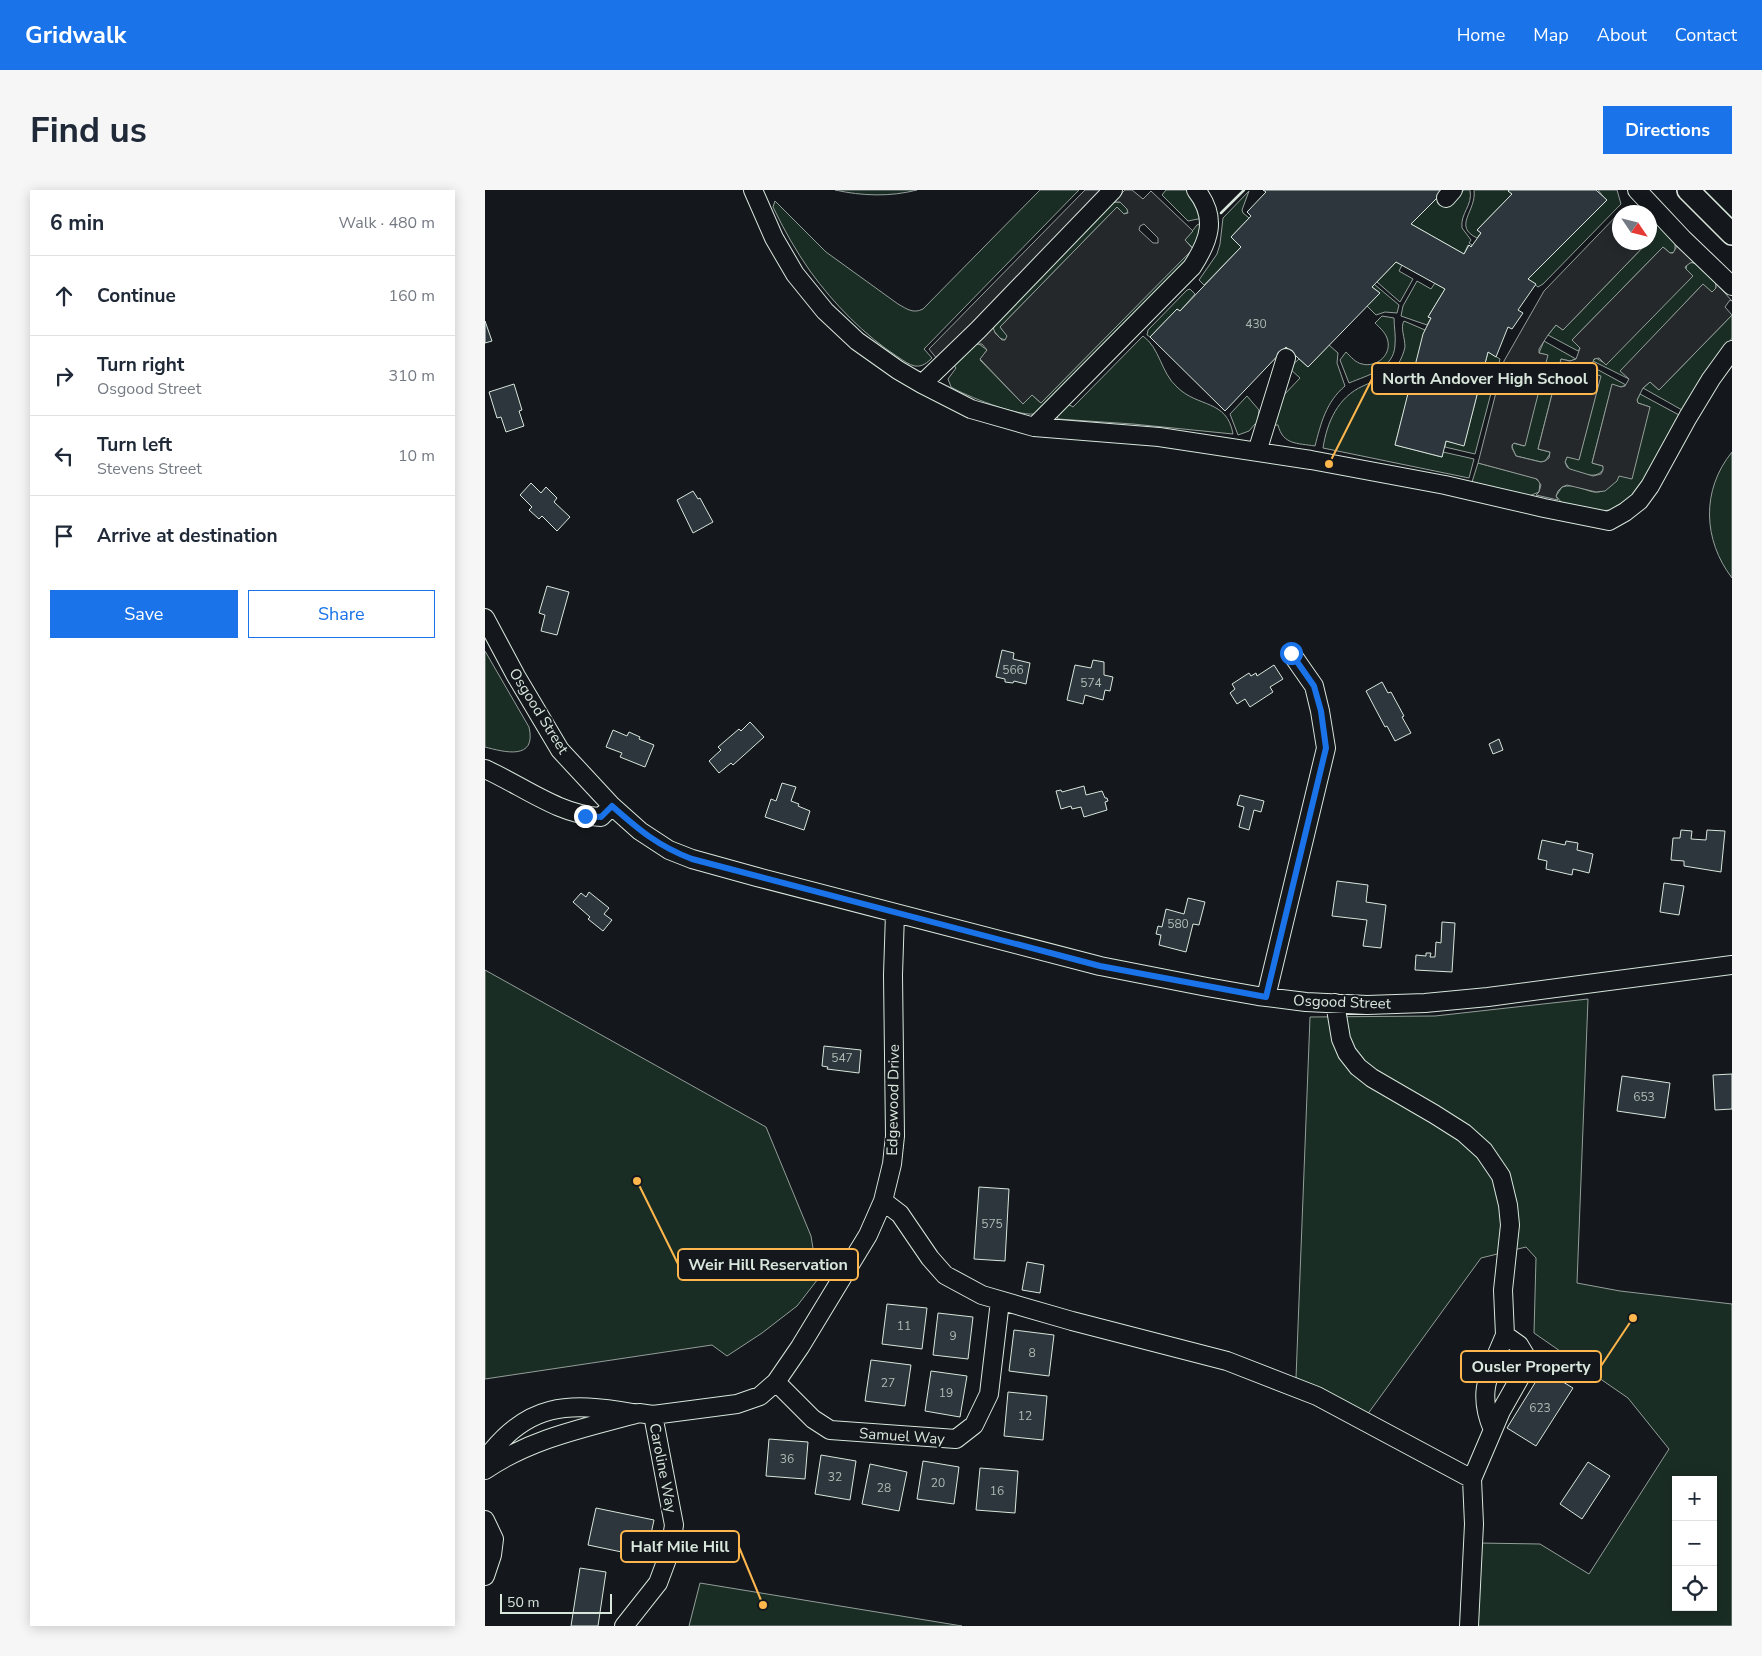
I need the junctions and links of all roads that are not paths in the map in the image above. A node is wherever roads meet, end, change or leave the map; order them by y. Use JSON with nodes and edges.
{"nodes":[{"id":1,"x":753,"y":190,"type":"edge"},
{"id":2,"x":1113,"y":190,"type":"edge"},
{"id":3,"x":1196,"y":190,"type":"edge"},
{"id":4,"x":1637,"y":190,"type":"edge"},
{"id":5,"x":1688,"y":190,"type":"edge"},
{"id":6,"x":1732,"y":234,"type":"edge"},
{"id":7,"x":1732,"y":286,"type":"edge"},
{"id":8,"x":1732,"y":350,"type":"edge"},
{"id":9,"x":1286,"y":358,"type":"dead end"},
{"id":10,"x":922,"y":384,"type":"junction"},
{"id":11,"x":1034,"y":427,"type":"junction"},
{"id":12,"x":1257,"y":452,"type":"junction"},
{"id":13,"x":485,"y":618,"type":"edge"},
{"id":14,"x":1291,"y":653,"type":"dead end"},
{"id":15,"x":485,"y":769,"type":"edge"},
{"id":16,"x":612,"y":806,"type":"junction"},
{"id":17,"x":895,"y":913,"type":"junction"},
{"id":18,"x":1732,"y":965,"type":"edge"},
{"id":19,"x":1266,"y":997,"type":"junction"},
{"id":20,"x":1335,"y":1003,"type":"junction"},
{"id":21,"x":883,"y":1201,"type":"junction"},
{"id":22,"x":1000,"y":1301,"type":"junction"},
{"id":23,"x":1505,"y":1335,"type":"junction"},
{"id":24,"x":776,"y":1382,"type":"junction"},
{"id":25,"x":646,"y":1414,"type":"junction"},
{"id":26,"x":1493,"y":1430,"type":"junction"},
{"id":27,"x":485,"y":1460,"type":"edge"},
{"id":28,"x":485,"y":1470,"type":"edge"},
{"id":29,"x":1472,"y":1479,"type":"junction"},
{"id":30,"x":485,"y":1520,"type":"edge"},
{"id":31,"x":485,"y":1576,"type":"edge"},
{"id":32,"x":624,"y":1626,"type":"edge"},
{"id":33,"x":1469,"y":1626,"type":"edge"}],
"edges":[{"from":1,"to":10,"type":"street"},
{"from":2,"to":10,"type":"street"},
{"from":3,"to":11,"type":"street"},
{"from":4,"to":7,"type":"street"},
{"from":5,"to":6,"type":"main road"},
{"from":8,"to":12,"type":"street"},
{"from":9,"to":12,"type":"street"},
{"from":10,"to":11,"type":"street"},
{"from":11,"to":12,"type":"street"},
{"from":13,"to":16,"type":"street","name":"Osgood Street"},
{"from":14,"to":19,"type":"street"},
{"from":15,"to":16,"type":"street"},
{"from":16,"to":17,"type":"street","name":"Osgood Street"},
{"from":17,"to":19,"type":"street","name":"Osgood Street"},
{"from":17,"to":21,"type":"street","name":"Edgewood Drive"},
{"from":18,"to":20,"type":"street","name":"Osgood Street"},
{"from":19,"to":20,"type":"street","name":"Osgood Street"},
{"from":20,"to":23,"type":"street"},
{"from":21,"to":22,"type":"street"},
{"from":21,"to":24,"type":"street","name":"Edgewood Drive"},
{"from":22,"to":24,"type":"street","name":"Samuel Way"},
{"from":22,"to":29,"type":"street"},
{"from":23,"to":26,"type":"street"},
{"from":23,"to":26,"type":"street"},
{"from":24,"to":25,"type":"street","name":"Edgewood Drive"},
{"from":25,"to":27,"type":"street","name":"Edgewood Drive"},
{"from":25,"to":28,"type":"street","name":"Edgewood Drive"},
{"from":25,"to":32,"type":"street","name":"Caroline Way"},
{"from":26,"to":29,"type":"street"},
{"from":29,"to":33,"type":"street"},
{"from":30,"to":31,"type":"street"}]}
